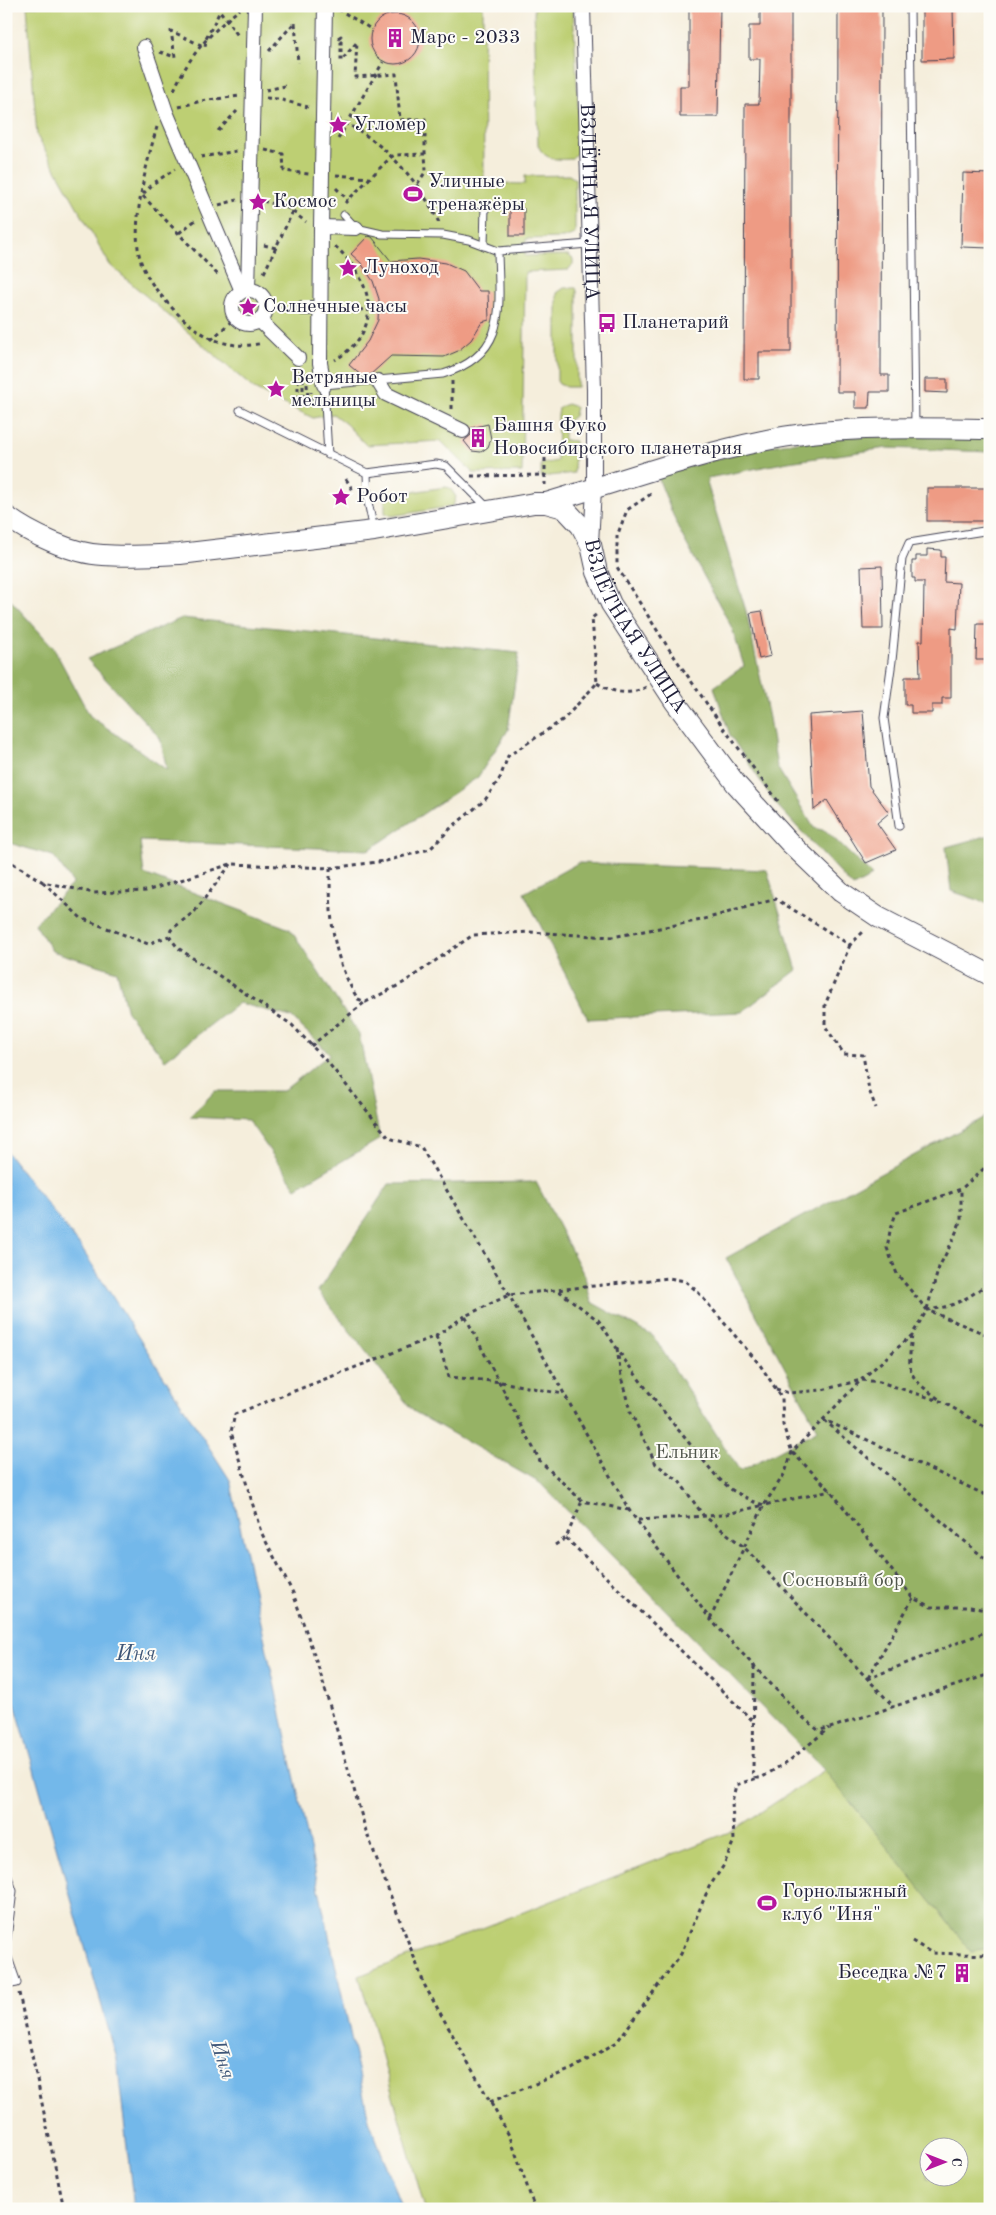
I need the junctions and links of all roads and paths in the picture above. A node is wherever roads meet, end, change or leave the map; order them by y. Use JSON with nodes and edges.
{"nodes":[{"id":1,"x":243,"y":6,"type":"edge"},
{"id":2,"x":255,"y":6,"type":"edge"},
{"id":3,"x":325,"y":6,"type":"edge"},
{"id":4,"x":333,"y":6,"type":"edge"},
{"id":5,"x":582,"y":6,"type":"edge"},
{"id":6,"x":910,"y":6,"type":"edge"},
{"id":7,"x":227,"y":20,"type":"junction"},
{"id":8,"x":371,"y":29,"type":"dead end"},
{"id":9,"x":244,"y":33,"type":"dead end"},
{"id":10,"x":206,"y":39,"type":"junction"},
{"id":11,"x":267,"y":43,"type":"dead end"},
{"id":12,"x":201,"y":45,"type":"junction"},
{"id":13,"x":324,"y":46,"type":"junction"},
{"id":14,"x":144,"y":47,"type":"joint"},
{"id":15,"x":383,"y":62,"type":"dead end"},
{"id":16,"x":298,"y":63,"type":"dead end"},
{"id":17,"x":375,"y":76,"type":"junction"},
{"id":18,"x":253,"y":96,"type":"junction"},
{"id":19,"x":165,"y":110,"type":"junction"},
{"id":20,"x":318,"y":111,"type":"junction"},
{"id":21,"x":348,"y":124,"type":"junction"},
{"id":22,"x":218,"y":131,"type":"dead end"},
{"id":23,"x":252,"y":149,"type":"junction"},
{"id":24,"x":425,"y":154,"type":"junction"},
{"id":25,"x":391,"y":157,"type":"junction"},
{"id":26,"x":187,"y":161,"type":"junction"},
{"id":27,"x":322,"y":170,"type":"junction"},
{"id":28,"x":301,"y":174,"type":"dead end"},
{"id":29,"x":370,"y":178,"type":"junction"},
{"id":30,"x":416,"y":186,"type":"junction"},
{"id":31,"x":142,"y":196,"type":"junction"},
{"id":32,"x":250,"y":198,"type":"junction"},
{"id":33,"x":343,"y":205,"type":"dead end"},
{"id":34,"x":485,"y":206,"type":"dead end"},
{"id":35,"x":208,"y":211,"type":"junction"},
{"id":36,"x":294,"y":212,"type":"junction"},
{"id":37,"x":344,"y":215,"type":"dead end"},
{"id":38,"x":356,"y":228,"type":"junction"},
{"id":39,"x":318,"y":230,"type":"junction"},
{"id":40,"x":179,"y":233,"type":"junction"},
{"id":41,"x":443,"y":236,"type":"junction"},
{"id":42,"x":589,"y":244,"type":"junction"},
{"id":43,"x":484,"y":246,"type":"junction"},
{"id":44,"x":498,"y":251,"type":"junction"},
{"id":45,"x":246,"y":291,"type":"junction"},
{"id":46,"x":302,"y":308,"type":"dead end"},
{"id":47,"x":321,"y":308,"type":"junction"},
{"id":48,"x":369,"y":310,"type":"junction"},
{"id":49,"x":266,"y":312,"type":"junction"},
{"id":50,"x":236,"y":317,"type":"junction"},
{"id":51,"x":277,"y":337,"type":"junction"},
{"id":52,"x":211,"y":340,"type":"junction"},
{"id":53,"x":298,"y":358,"type":"dead end"},
{"id":54,"x":316,"y":370,"type":"junction"},
{"id":55,"x":452,"y":371,"type":"junction"},
{"id":56,"x":298,"y":372,"type":"dead end"},
{"id":57,"x":378,"y":381,"type":"junction"},
{"id":58,"x":324,"y":385,"type":"junction"},
{"id":59,"x":240,"y":410,"type":"dead end"},
{"id":60,"x":457,"y":428,"type":"joint"},
{"id":61,"x":915,"y":428,"type":"junction"},
{"id":62,"x":990,"y":429,"type":"edge"},
{"id":63,"x":328,"y":455,"type":"junction"},
{"id":64,"x":545,"y":458,"type":"dead end"},
{"id":65,"x":367,"y":473,"type":"junction"},
{"id":66,"x":545,"y":475,"type":"junction"},
{"id":67,"x":471,"y":476,"type":"dead end"},
{"id":68,"x":346,"y":480,"type":"dead end"},
{"id":69,"x":594,"y":489,"type":"junction"},
{"id":70,"x":354,"y":492,"type":"dead end"},
{"id":71,"x":546,"y":494,"type":"junction"},
{"id":72,"x":651,"y":494,"type":"dead end"},
{"id":73,"x":492,"y":511,"type":"junction"},
{"id":74,"x":6,"y":516,"type":"edge"},
{"id":75,"x":990,"y":530,"type":"edge"},
{"id":76,"x":374,"y":531,"type":"junction"},
{"id":77,"x":591,"y":545,"type":"junction"},
{"id":78,"x":611,"y":604,"type":"junction"},
{"id":79,"x":660,"y":679,"type":"junction"},
{"id":80,"x":598,"y":683,"type":"junction"},
{"id":81,"x":783,"y":808,"type":"dead end"},
{"id":82,"x":899,"y":826,"type":"dead end"},
{"id":83,"x":6,"y":860,"type":"edge"},
{"id":84,"x":230,"y":864,"type":"junction"},
{"id":85,"x":330,"y":868,"type":"junction"},
{"id":86,"x":43,"y":882,"type":"junction"},
{"id":87,"x":878,"y":917,"type":"junction"},
{"id":88,"x":169,"y":936,"type":"junction"},
{"id":89,"x":850,"y":945,"type":"junction"},
{"id":90,"x":990,"y":975,"type":"edge"},
{"id":91,"x":366,"y":1002,"type":"junction"},
{"id":92,"x":311,"y":1046,"type":"junction"},
{"id":93,"x":876,"y":1108,"type":"dead end"},
{"id":94,"x":990,"y":1163,"type":"edge"},
{"id":95,"x":961,"y":1188,"type":"junction"},
{"id":96,"x":990,"y":1282,"type":"edge"},
{"id":97,"x":559,"y":1291,"type":"junction"},
{"id":98,"x":510,"y":1295,"type":"junction"},
{"id":99,"x":927,"y":1310,"type":"junction"},
{"id":100,"x":465,"y":1316,"type":"junction"},
{"id":101,"x":912,"y":1335,"type":"junction"},
{"id":102,"x":436,"y":1336,"type":"junction"},
{"id":103,"x":990,"y":1336,"type":"edge"},
{"id":104,"x":617,"y":1348,"type":"junction"},
{"id":105,"x":861,"y":1380,"type":"junction"},
{"id":106,"x":497,"y":1381,"type":"junction"},
{"id":107,"x":502,"y":1382,"type":"junction"},
{"id":108,"x":776,"y":1389,"type":"junction"},
{"id":109,"x":564,"y":1394,"type":"junction"},
{"id":110,"x":943,"y":1402,"type":"junction"},
{"id":111,"x":824,"y":1420,"type":"junction"},
{"id":112,"x":990,"y":1430,"type":"edge"},
{"id":113,"x":792,"y":1452,"type":"junction"},
{"id":114,"x":831,"y":1491,"type":"junction"},
{"id":115,"x":990,"y":1497,"type":"edge"},
{"id":116,"x":582,"y":1501,"type":"junction"},
{"id":117,"x":764,"y":1505,"type":"junction"},
{"id":118,"x":630,"y":1510,"type":"junction"},
{"id":119,"x":703,"y":1515,"type":"junction"},
{"id":120,"x":638,"y":1520,"type":"junction"},
{"id":121,"x":566,"y":1538,"type":"junction"},
{"id":122,"x":555,"y":1545,"type":"dead end"},
{"id":123,"x":744,"y":1547,"type":"junction"},
{"id":124,"x":990,"y":1563,"type":"edge"},
{"id":125,"x":912,"y":1598,"type":"junction"},
{"id":126,"x":989,"y":1610,"type":"edge"},
{"id":127,"x":710,"y":1618,"type":"junction"},
{"id":128,"x":990,"y":1630,"type":"edge"},
{"id":129,"x":754,"y":1665,"type":"junction"},
{"id":130,"x":990,"y":1674,"type":"edge"},
{"id":131,"x":867,"y":1679,"type":"junction"},
{"id":132,"x":894,"y":1707,"type":"junction"},
{"id":133,"x":753,"y":1720,"type":"junction"},
{"id":134,"x":830,"y":1728,"type":"junction"},
{"id":135,"x":757,"y":1778,"type":"junction"},
{"id":136,"x":6,"y":1871,"type":"edge"},
{"id":137,"x":912,"y":1941,"type":"dead end"},
{"id":138,"x":6,"y":1946,"type":"edge"},
{"id":139,"x":6,"y":1952,"type":"edge"},
{"id":140,"x":990,"y":1955,"type":"edge"},
{"id":141,"x":17,"y":1982,"type":"junction"},
{"id":142,"x":6,"y":1984,"type":"edge"},
{"id":143,"x":490,"y":2102,"type":"junction"},
{"id":144,"x":64,"y":2209,"type":"edge"},
{"id":145,"x":535,"y":2209,"type":"edge"}],
"edges":[{"from":1,"to":7,"type":"path"},
{"from":2,"to":18,"type":"street"},
{"from":3,"to":13,"type":"street"},
{"from":4,"to":8,"type":"path"},
{"from":5,"to":42,"type":"street","name":"ВЗЛЁТНАЯ УЛИЦА"},
{"from":6,"to":61,"type":"lane"},
{"from":7,"to":9,"type":"path"},
{"from":7,"to":10,"type":"path"},
{"from":7,"to":10,"type":"path"},
{"from":10,"to":12,"type":"path"},
{"from":11,"to":16,"type":"path"},
{"from":12,"to":14,"type":"path"},
{"from":12,"to":19,"type":"path"},
{"from":13,"to":17,"type":"path"},
{"from":13,"to":20,"type":"street"},
{"from":14,"to":19,"type":"street"},
{"from":15,"to":17,"type":"path"},
{"from":17,"to":21,"type":"path"},
{"from":17,"to":24,"type":"path"},
{"from":18,"to":19,"type":"path"},
{"from":18,"to":20,"type":"path"},
{"from":18,"to":22,"type":"path"},
{"from":18,"to":23,"type":"street"},
{"from":19,"to":26,"type":"street"},
{"from":19,"to":31,"type":"path"},
{"from":20,"to":21,"type":"path"},
{"from":20,"to":27,"type":"street"},
{"from":21,"to":25,"type":"path"},
{"from":21,"to":27,"type":"path"},
{"from":23,"to":26,"type":"path"},
{"from":23,"to":28,"type":"path"},
{"from":23,"to":32,"type":"street"},
{"from":24,"to":25,"type":"path"},
{"from":24,"to":30,"type":"path"},
{"from":25,"to":29,"type":"path"},
{"from":25,"to":30,"type":"path"},
{"from":26,"to":31,"type":"path"},
{"from":26,"to":35,"type":"street"},
{"from":27,"to":29,"type":"path"},
{"from":27,"to":39,"type":"street"},
{"from":29,"to":33,"type":"path"},
{"from":30,"to":41,"type":"path"},
{"from":31,"to":40,"type":"path"},
{"from":31,"to":52,"type":"path"},
{"from":32,"to":35,"type":"path"},
{"from":32,"to":36,"type":"path"},
{"from":32,"to":45,"type":"street"},
{"from":34,"to":43,"type":"lane"},
{"from":35,"to":40,"type":"path"},
{"from":35,"to":45,"type":"street"},
{"from":36,"to":39,"type":"path"},
{"from":36,"to":45,"type":"path"},
{"from":37,"to":38,"type":"lane"},
{"from":38,"to":39,"type":"street"},
{"from":38,"to":41,"type":"lane"},
{"from":39,"to":47,"type":"street"},
{"from":39,"to":48,"type":"path"},
{"from":40,"to":45,"type":"path"},
{"from":41,"to":43,"type":"lane"},
{"from":42,"to":44,"type":"lane"},
{"from":42,"to":69,"type":"street","name":"ВЗЛЁТНАЯ УЛИЦА"},
{"from":43,"to":44,"type":"lane"},
{"from":44,"to":55,"type":"lane"},
{"from":45,"to":49,"type":"street"},
{"from":45,"to":50,"type":"street"},
{"from":46,"to":47,"type":"street"},
{"from":47,"to":48,"type":"path"},
{"from":47,"to":54,"type":"street"},
{"from":48,"to":54,"type":"path"},
{"from":49,"to":50,"type":"street"},
{"from":49,"to":51,"type":"street"},
{"from":50,"to":52,"type":"path"},
{"from":51,"to":52,"type":"path"},
{"from":51,"to":53,"type":"street"},
{"from":54,"to":56,"type":"path"},
{"from":54,"to":58,"type":"street"},
{"from":55,"to":57,"type":"lane"},
{"from":55,"to":60,"type":"path"},
{"from":57,"to":58,"type":"lane"},
{"from":57,"to":60,"type":"street"},
{"from":58,"to":63,"type":"lane"},
{"from":59,"to":63,"type":"lane"},
{"from":61,"to":62,"type":"main road"},
{"from":61,"to":69,"type":"main road"},
{"from":63,"to":65,"type":"lane"},
{"from":64,"to":66,"type":"path"},
{"from":65,"to":73,"type":"lane"},
{"from":65,"to":76,"type":"lane"},
{"from":66,"to":67,"type":"path"},
{"from":66,"to":71,"type":"path"},
{"from":68,"to":70,"type":"path"},
{"from":69,"to":71,"type":"main road"},
{"from":69,"to":77,"type":"street","name":"ВЗЛЁТНАЯ УЛИЦА"},
{"from":71,"to":73,"type":"main road"},
{"from":71,"to":77,"type":"main road"},
{"from":72,"to":81,"type":"path"},
{"from":73,"to":76,"type":"main road"},
{"from":74,"to":76,"type":"main road"},
{"from":75,"to":82,"type":"lane"},
{"from":77,"to":78,"type":"main road","name":"ВЗЛЁТНАЯ УЛИЦА"},
{"from":78,"to":79,"type":"main road","name":"ВЗЛЁТНАЯ УЛИЦА"},
{"from":78,"to":80,"type":"path"},
{"from":79,"to":80,"type":"path"},
{"from":79,"to":87,"type":"main road","name":"ВЗЛЁТНАЯ УЛИЦА"},
{"from":80,"to":85,"type":"path"},
{"from":83,"to":86,"type":"path"},
{"from":84,"to":85,"type":"path"},
{"from":84,"to":86,"type":"path"},
{"from":84,"to":88,"type":"path"},
{"from":85,"to":91,"type":"path"},
{"from":86,"to":88,"type":"path"},
{"from":87,"to":89,"type":"path"},
{"from":87,"to":90,"type":"main road","name":"ВЗЛЁТНАЯ УЛИЦА"},
{"from":88,"to":92,"type":"path"},
{"from":89,"to":91,"type":"path"},
{"from":89,"to":93,"type":"path"},
{"from":91,"to":92,"type":"path"},
{"from":92,"to":98,"type":"path"},
{"from":94,"to":95,"type":"path"},
{"from":95,"to":99,"type":"path"},
{"from":95,"to":99,"type":"path"},
{"from":96,"to":99,"type":"path"},
{"from":97,"to":98,"type":"path"},
{"from":97,"to":104,"type":"path"},
{"from":97,"to":108,"type":"path"},
{"from":98,"to":100,"type":"path"},
{"from":98,"to":109,"type":"path"},
{"from":99,"to":101,"type":"path"},
{"from":99,"to":103,"type":"path"},
{"from":100,"to":102,"type":"path"},
{"from":100,"to":106,"type":"path"},
{"from":101,"to":105,"type":"path"},
{"from":101,"to":110,"type":"path"},
{"from":102,"to":107,"type":"path"},
{"from":102,"to":143,"type":"path"},
{"from":104,"to":117,"type":"path"},
{"from":104,"to":119,"type":"path"},
{"from":105,"to":108,"type":"path"},
{"from":105,"to":110,"type":"path"},
{"from":105,"to":111,"type":"path"},
{"from":106,"to":107,"type":"path"},
{"from":106,"to":116,"type":"path"},
{"from":107,"to":109,"type":"path"},
{"from":108,"to":113,"type":"path"},
{"from":109,"to":118,"type":"path"},
{"from":110,"to":112,"type":"path"},
{"from":111,"to":113,"type":"path"},
{"from":111,"to":115,"type":"path"},
{"from":111,"to":124,"type":"path"},
{"from":113,"to":114,"type":"path"},
{"from":113,"to":117,"type":"path"},
{"from":114,"to":117,"type":"path"},
{"from":114,"to":125,"type":"path"},
{"from":116,"to":118,"type":"path"},
{"from":116,"to":121,"type":"path"},
{"from":117,"to":119,"type":"path"},
{"from":117,"to":123,"type":"path"},
{"from":118,"to":120,"type":"path"},
{"from":119,"to":120,"type":"path"},
{"from":119,"to":123,"type":"path"},
{"from":120,"to":127,"type":"path"},
{"from":121,"to":122,"type":"path"},
{"from":121,"to":133,"type":"path"},
{"from":123,"to":127,"type":"path"},
{"from":123,"to":131,"type":"path"},
{"from":125,"to":126,"type":"path"},
{"from":125,"to":131,"type":"path"},
{"from":127,"to":129,"type":"path"},
{"from":128,"to":131,"type":"path"},
{"from":129,"to":133,"type":"path"},
{"from":129,"to":134,"type":"path"},
{"from":130,"to":132,"type":"path"},
{"from":131,"to":132,"type":"path"},
{"from":132,"to":134,"type":"path"},
{"from":133,"to":135,"type":"path"},
{"from":134,"to":135,"type":"path"},
{"from":135,"to":143,"type":"path"},
{"from":136,"to":138,"type":"lane"},
{"from":137,"to":140,"type":"path"},
{"from":139,"to":141,"type":"lane"},
{"from":141,"to":142,"type":"lane"},
{"from":141,"to":144,"type":"path"},
{"from":143,"to":145,"type":"path"}]}
